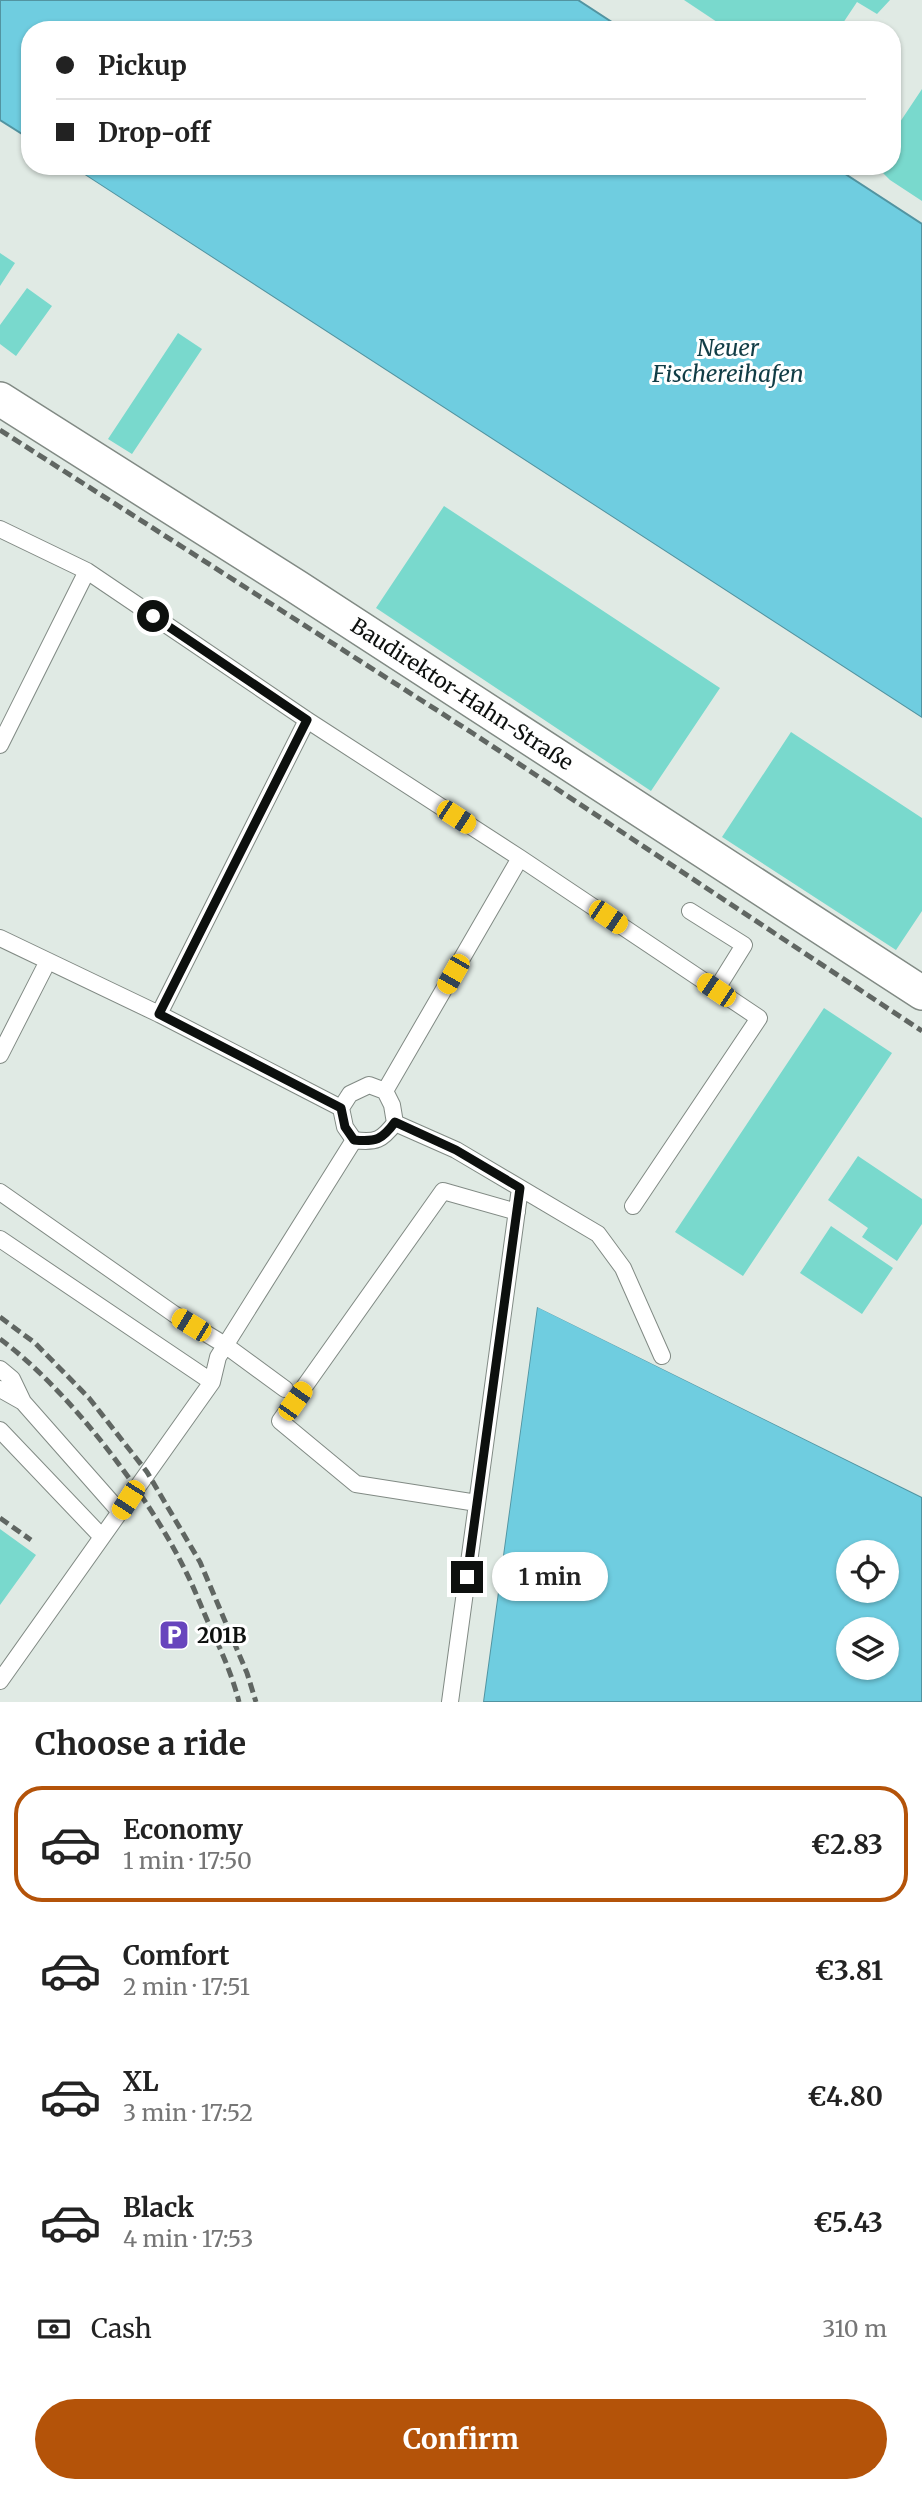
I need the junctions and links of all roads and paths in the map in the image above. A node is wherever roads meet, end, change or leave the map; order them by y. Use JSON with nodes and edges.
{"nodes":[{"id":1,"x":0,"y":399,"type":"edge"},
{"id":2,"x":0,"y":529,"type":"edge"},
{"id":3,"x":86,"y":571,"type":"junction"},
{"id":4,"x":307,"y":720,"type":"junction"},
{"id":5,"x":2,"y":736,"type":"edge"},
{"id":6,"x":520,"y":858,"type":"junction"},
{"id":7,"x":690,"y":911,"type":"dead end"},
{"id":8,"x":0,"y":938,"type":"edge"},
{"id":9,"x":48,"y":961,"type":"junction"},
{"id":10,"x":716,"y":990,"type":"junction"},
{"id":11,"x":922,"y":993,"type":"edge"},
{"id":12,"x":159,"y":1014,"type":"junction"},
{"id":13,"x":0,"y":1055,"type":"edge"},
{"id":14,"x":385,"y":1091,"type":"junction"},
{"id":15,"x":341,"y":1108,"type":"junction"},
{"id":16,"x":395,"y":1122,"type":"junction"},
{"id":17,"x":354,"y":1140,"type":"junction"},
{"id":18,"x":520,"y":1188,"type":"junction"},
{"id":19,"x":0,"y":1192,"type":"edge"},
{"id":20,"x":633,"y":1206,"type":"dead end"},
{"id":21,"x":517,"y":1212,"type":"junction"},
{"id":22,"x":0,"y":1239,"type":"edge"},
{"id":23,"x":225,"y":1345,"type":"junction"},
{"id":24,"x":662,"y":1356,"type":"dead end"},
{"id":25,"x":0,"y":1369,"type":"edge"},
{"id":26,"x":212,"y":1382,"type":"junction"},
{"id":27,"x":0,"y":1389,"type":"edge"},
{"id":28,"x":285,"y":1389,"type":"dead end"},
{"id":29,"x":23,"y":1402,"type":"junction"},
{"id":30,"x":0,"y":1430,"type":"edge"},
{"id":31,"x":477,"y":1503,"type":"junction"},
{"id":32,"x":120,"y":1512,"type":"junction"},
{"id":33,"x":102,"y":1537,"type":"junction"},
{"id":34,"x":0,"y":1681,"type":"edge"},
{"id":35,"x":450,"y":1702,"type":"edge"}],
"edges":[{"from":1,"to":11,"type":"street","name":"Baudirektor-Hahn-Straße"},
{"from":2,"to":3,"type":"lane"},
{"from":3,"to":4,"type":"lane"},
{"from":3,"to":5,"type":"lane"},
{"from":4,"to":6,"type":"lane"},
{"from":4,"to":12,"type":"lane"},
{"from":6,"to":10,"type":"lane"},
{"from":6,"to":14,"type":"lane"},
{"from":7,"to":10,"type":"lane"},
{"from":8,"to":9,"type":"lane"},
{"from":9,"to":12,"type":"lane"},
{"from":9,"to":13,"type":"lane"},
{"from":10,"to":20,"type":"lane"},
{"from":12,"to":15,"type":"lane"},
{"from":14,"to":15,"type":"lane"},
{"from":14,"to":16,"type":"lane"},
{"from":15,"to":17,"type":"lane"},
{"from":16,"to":17,"type":"lane"},
{"from":16,"to":18,"type":"lane"},
{"from":17,"to":23,"type":"lane"},
{"from":18,"to":21,"type":"lane"},
{"from":18,"to":24,"type":"lane"},
{"from":19,"to":23,"type":"lane"},
{"from":21,"to":31,"type":"lane"},
{"from":21,"to":31,"type":"lane"},
{"from":22,"to":26,"type":"lane"},
{"from":23,"to":26,"type":"lane"},
{"from":23,"to":28,"type":"lane"},
{"from":25,"to":29,"type":"lane"},
{"from":26,"to":32,"type":"lane"},
{"from":27,"to":29,"type":"lane"},
{"from":29,"to":32,"type":"lane"},
{"from":30,"to":33,"type":"lane"},
{"from":31,"to":35,"type":"lane"},
{"from":32,"to":33,"type":"lane"},
{"from":33,"to":34,"type":"lane"}]}
